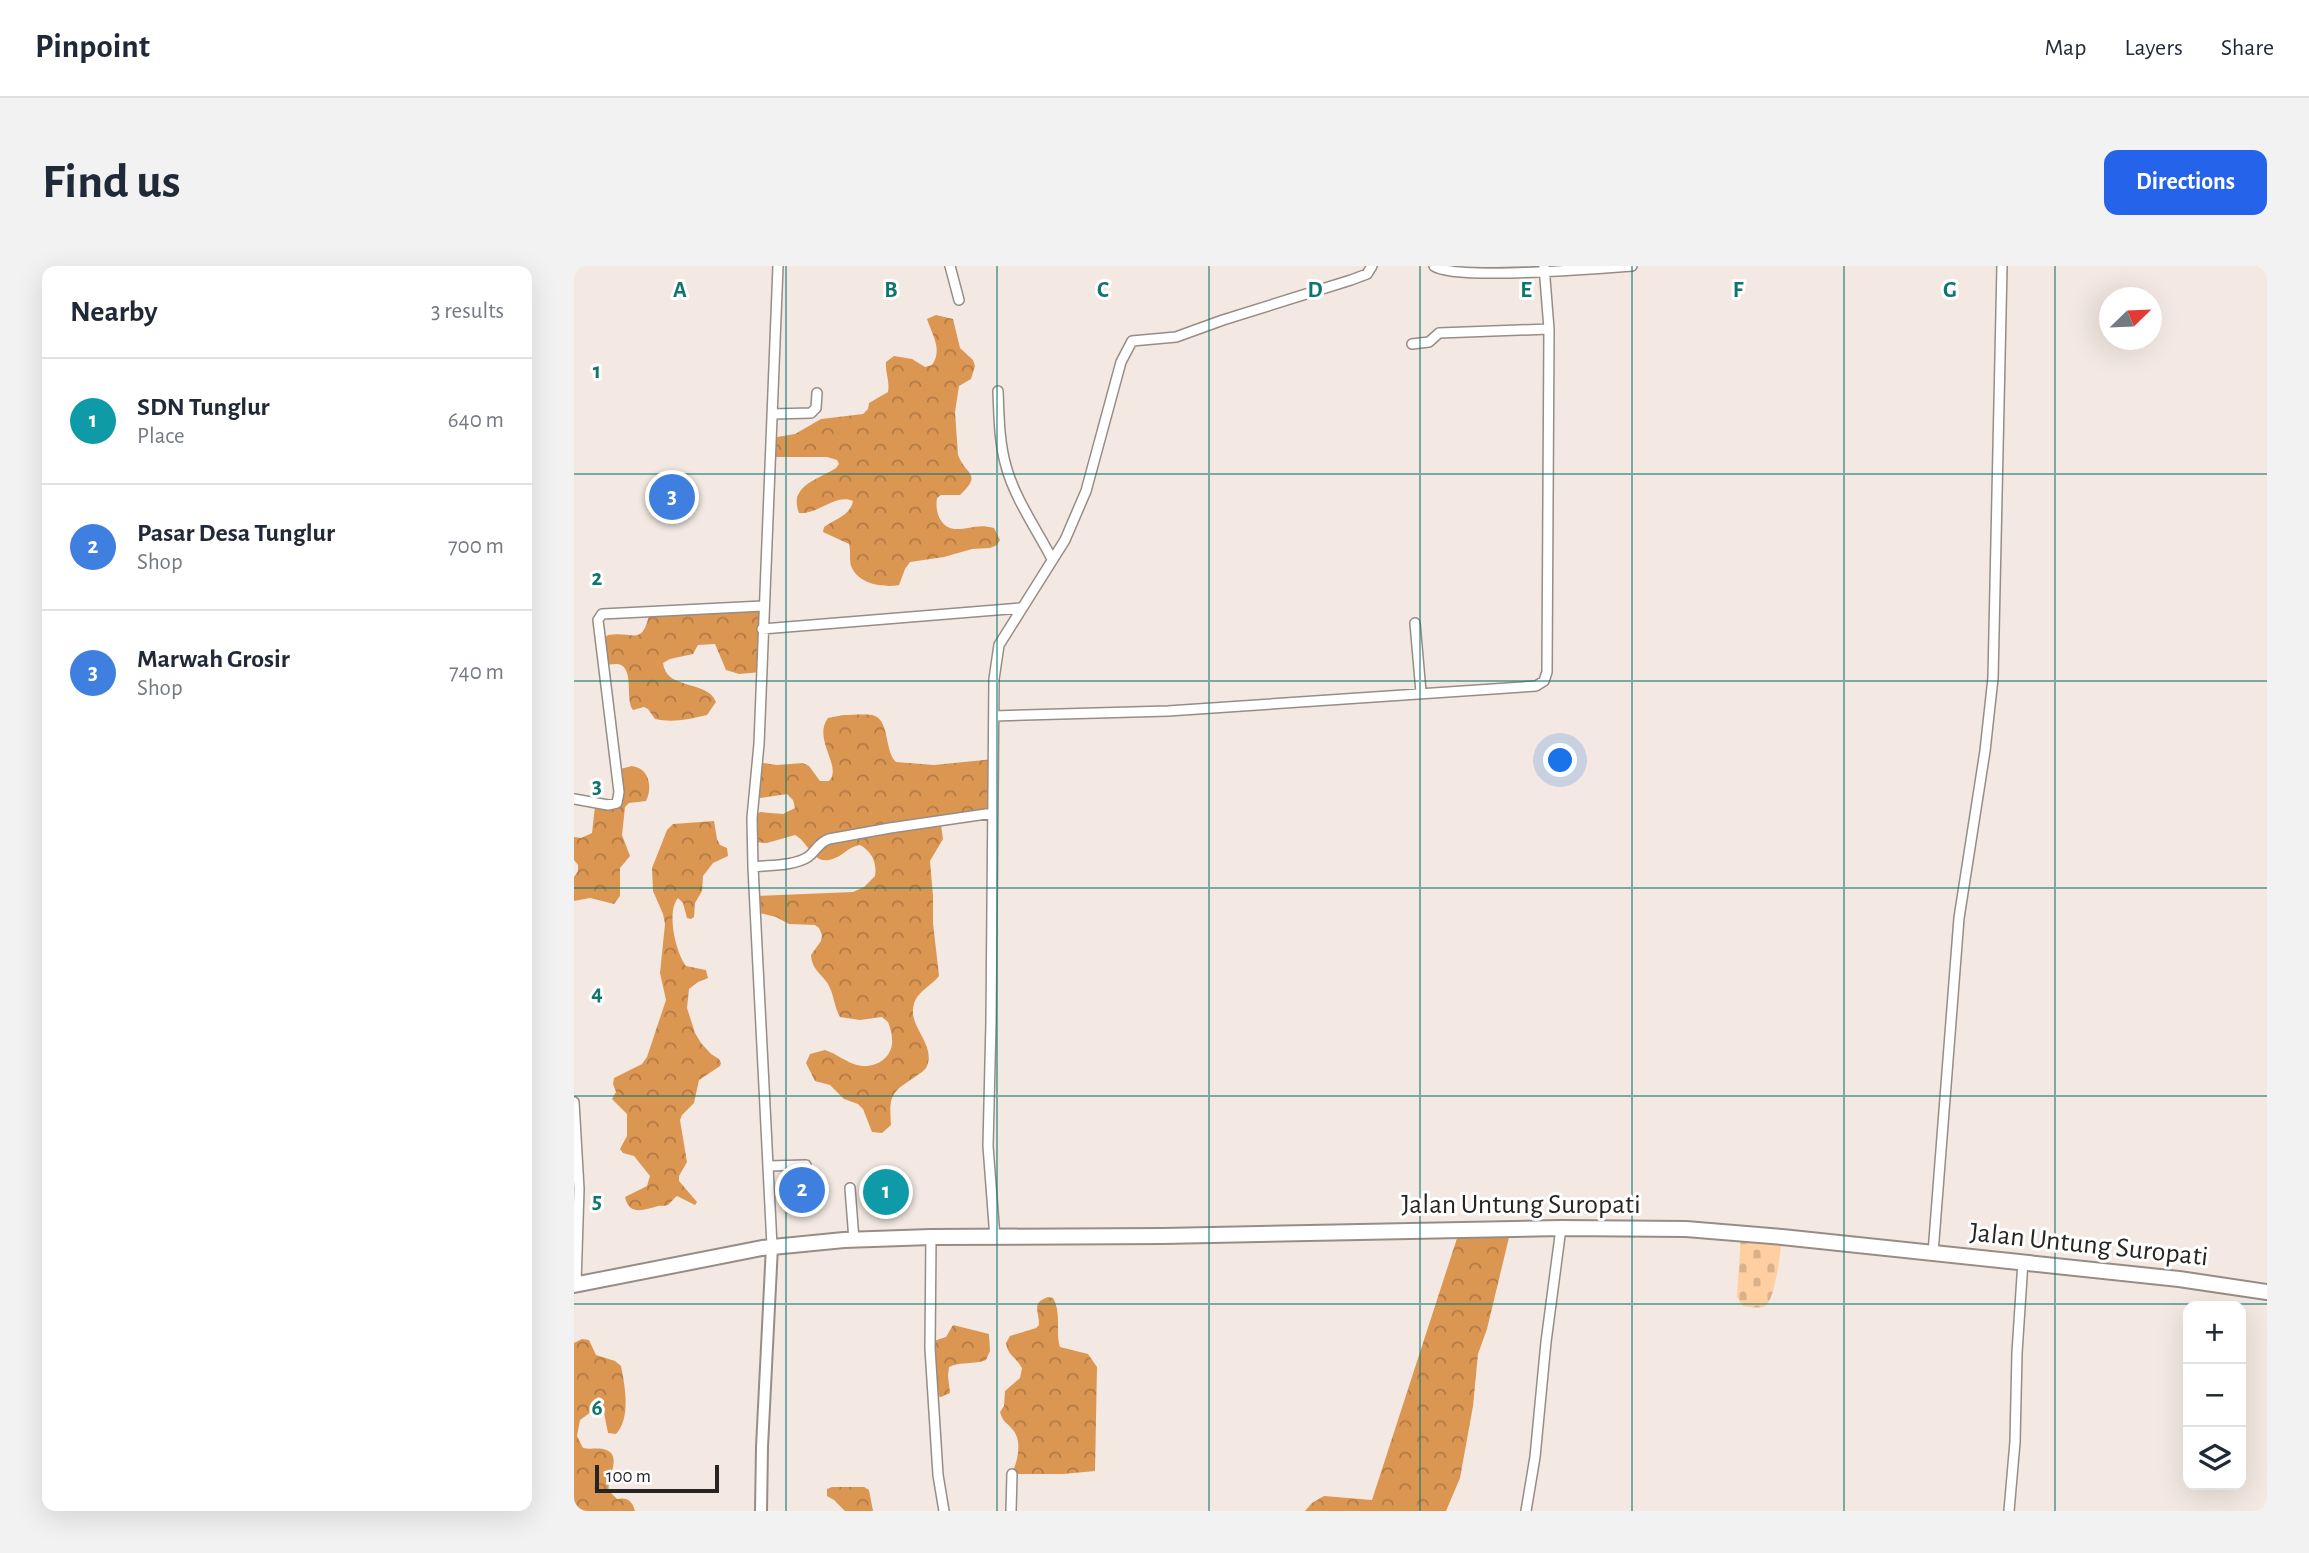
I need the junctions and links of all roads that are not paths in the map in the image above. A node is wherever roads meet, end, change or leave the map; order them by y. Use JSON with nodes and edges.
{"nodes":[{"id":1,"x":778,"y":266,"type":"edge"},
{"id":2,"x":950,"y":266,"type":"edge"},
{"id":3,"x":1373,"y":266,"type":"edge"},
{"id":4,"x":1434,"y":266,"type":"edge"},
{"id":5,"x":1632,"y":266,"type":"edge"},
{"id":6,"x":2002,"y":266,"type":"edge"},
{"id":7,"x":1544,"y":268,"type":"edge"},
{"id":8,"x":959,"y":300,"type":"dead end"},
{"id":9,"x":1549,"y":330,"type":"junction"},
{"id":10,"x":1412,"y":344,"type":"dead end"},
{"id":11,"x":998,"y":391,"type":"dead end"},
{"id":12,"x":817,"y":393,"type":"dead end"},
{"id":13,"x":772,"y":414,"type":"junction"},
{"id":14,"x":1052,"y":559,"type":"junction"},
{"id":15,"x":763,"y":606,"type":"junction"},
{"id":16,"x":1020,"y":608,"type":"junction"},
{"id":17,"x":1415,"y":623,"type":"dead end"},
{"id":18,"x":762,"y":629,"type":"junction"},
{"id":19,"x":1421,"y":692,"type":"junction"},
{"id":20,"x":994,"y":716,"type":"junction"},
{"id":21,"x":574,"y":799,"type":"edge"},
{"id":22,"x":993,"y":813,"type":"junction"},
{"id":23,"x":753,"y":867,"type":"junction"},
{"id":24,"x":574,"y":1102,"type":"edge"},
{"id":25,"x":806,"y":1165,"type":"dead end"},
{"id":26,"x":769,"y":1166,"type":"junction"},
{"id":27,"x":850,"y":1188,"type":"dead end"},
{"id":28,"x":1562,"y":1228,"type":"junction"},
{"id":29,"x":930,"y":1237,"type":"junction"},
{"id":30,"x":995,"y":1238,"type":"junction"},
{"id":31,"x":854,"y":1240,"type":"junction"},
{"id":32,"x":772,"y":1246,"type":"junction"},
{"id":33,"x":1933,"y":1253,"type":"junction"},
{"id":34,"x":2023,"y":1261,"type":"junction"},
{"id":35,"x":575,"y":1284,"type":"edge"},
{"id":36,"x":2267,"y":1292,"type":"edge"},
{"id":37,"x":1012,"y":1474,"type":"dead end"},
{"id":38,"x":761,"y":1511,"type":"edge"},
{"id":39,"x":944,"y":1511,"type":"edge"},
{"id":40,"x":1011,"y":1511,"type":"edge"},
{"id":41,"x":1526,"y":1511,"type":"edge"},
{"id":42,"x":2009,"y":1511,"type":"edge"}],
"edges":[{"from":1,"to":13,"type":"street"},
{"from":2,"to":8,"type":"street"},
{"from":3,"to":14,"type":"street"},
{"from":4,"to":7,"type":"street"},
{"from":5,"to":7,"type":"street"},
{"from":6,"to":33,"type":"street"},
{"from":7,"to":9,"type":"street"},
{"from":9,"to":10,"type":"street"},
{"from":9,"to":19,"type":"street"},
{"from":11,"to":14,"type":"street"},
{"from":12,"to":13,"type":"street"},
{"from":13,"to":15,"type":"street"},
{"from":14,"to":16,"type":"street"},
{"from":15,"to":18,"type":"street"},
{"from":15,"to":21,"type":"street"},
{"from":16,"to":18,"type":"street"},
{"from":16,"to":20,"type":"street"},
{"from":17,"to":19,"type":"street"},
{"from":18,"to":23,"type":"street"},
{"from":19,"to":20,"type":"street"},
{"from":20,"to":22,"type":"street"},
{"from":22,"to":23,"type":"street"},
{"from":22,"to":30,"type":"street"},
{"from":23,"to":26,"type":"street"},
{"from":24,"to":35,"type":"street"},
{"from":25,"to":26,"type":"street"},
{"from":26,"to":32,"type":"street"},
{"from":27,"to":31,"type":"street"},
{"from":28,"to":30,"type":"main road","name":"Jalan Untung Suropati"},
{"from":28,"to":33,"type":"main road","name":"Jalan Untung Suropati"},
{"from":28,"to":41,"type":"street"},
{"from":29,"to":30,"type":"main road","name":"Jalan Untung Suropati"},
{"from":29,"to":31,"type":"main road","name":"Jalan Untung Suropati"},
{"from":29,"to":39,"type":"street"},
{"from":31,"to":32,"type":"main road","name":"Jalan Untung Suropati"},
{"from":32,"to":35,"type":"main road","name":"Jalan Untung Suropati"},
{"from":32,"to":38,"type":"street"},
{"from":33,"to":34,"type":"main road","name":"Jalan Untung Suropati"},
{"from":34,"to":36,"type":"main road","name":"Jalan Untung Suropati"},
{"from":34,"to":42,"type":"street"},
{"from":37,"to":40,"type":"street"}]}
